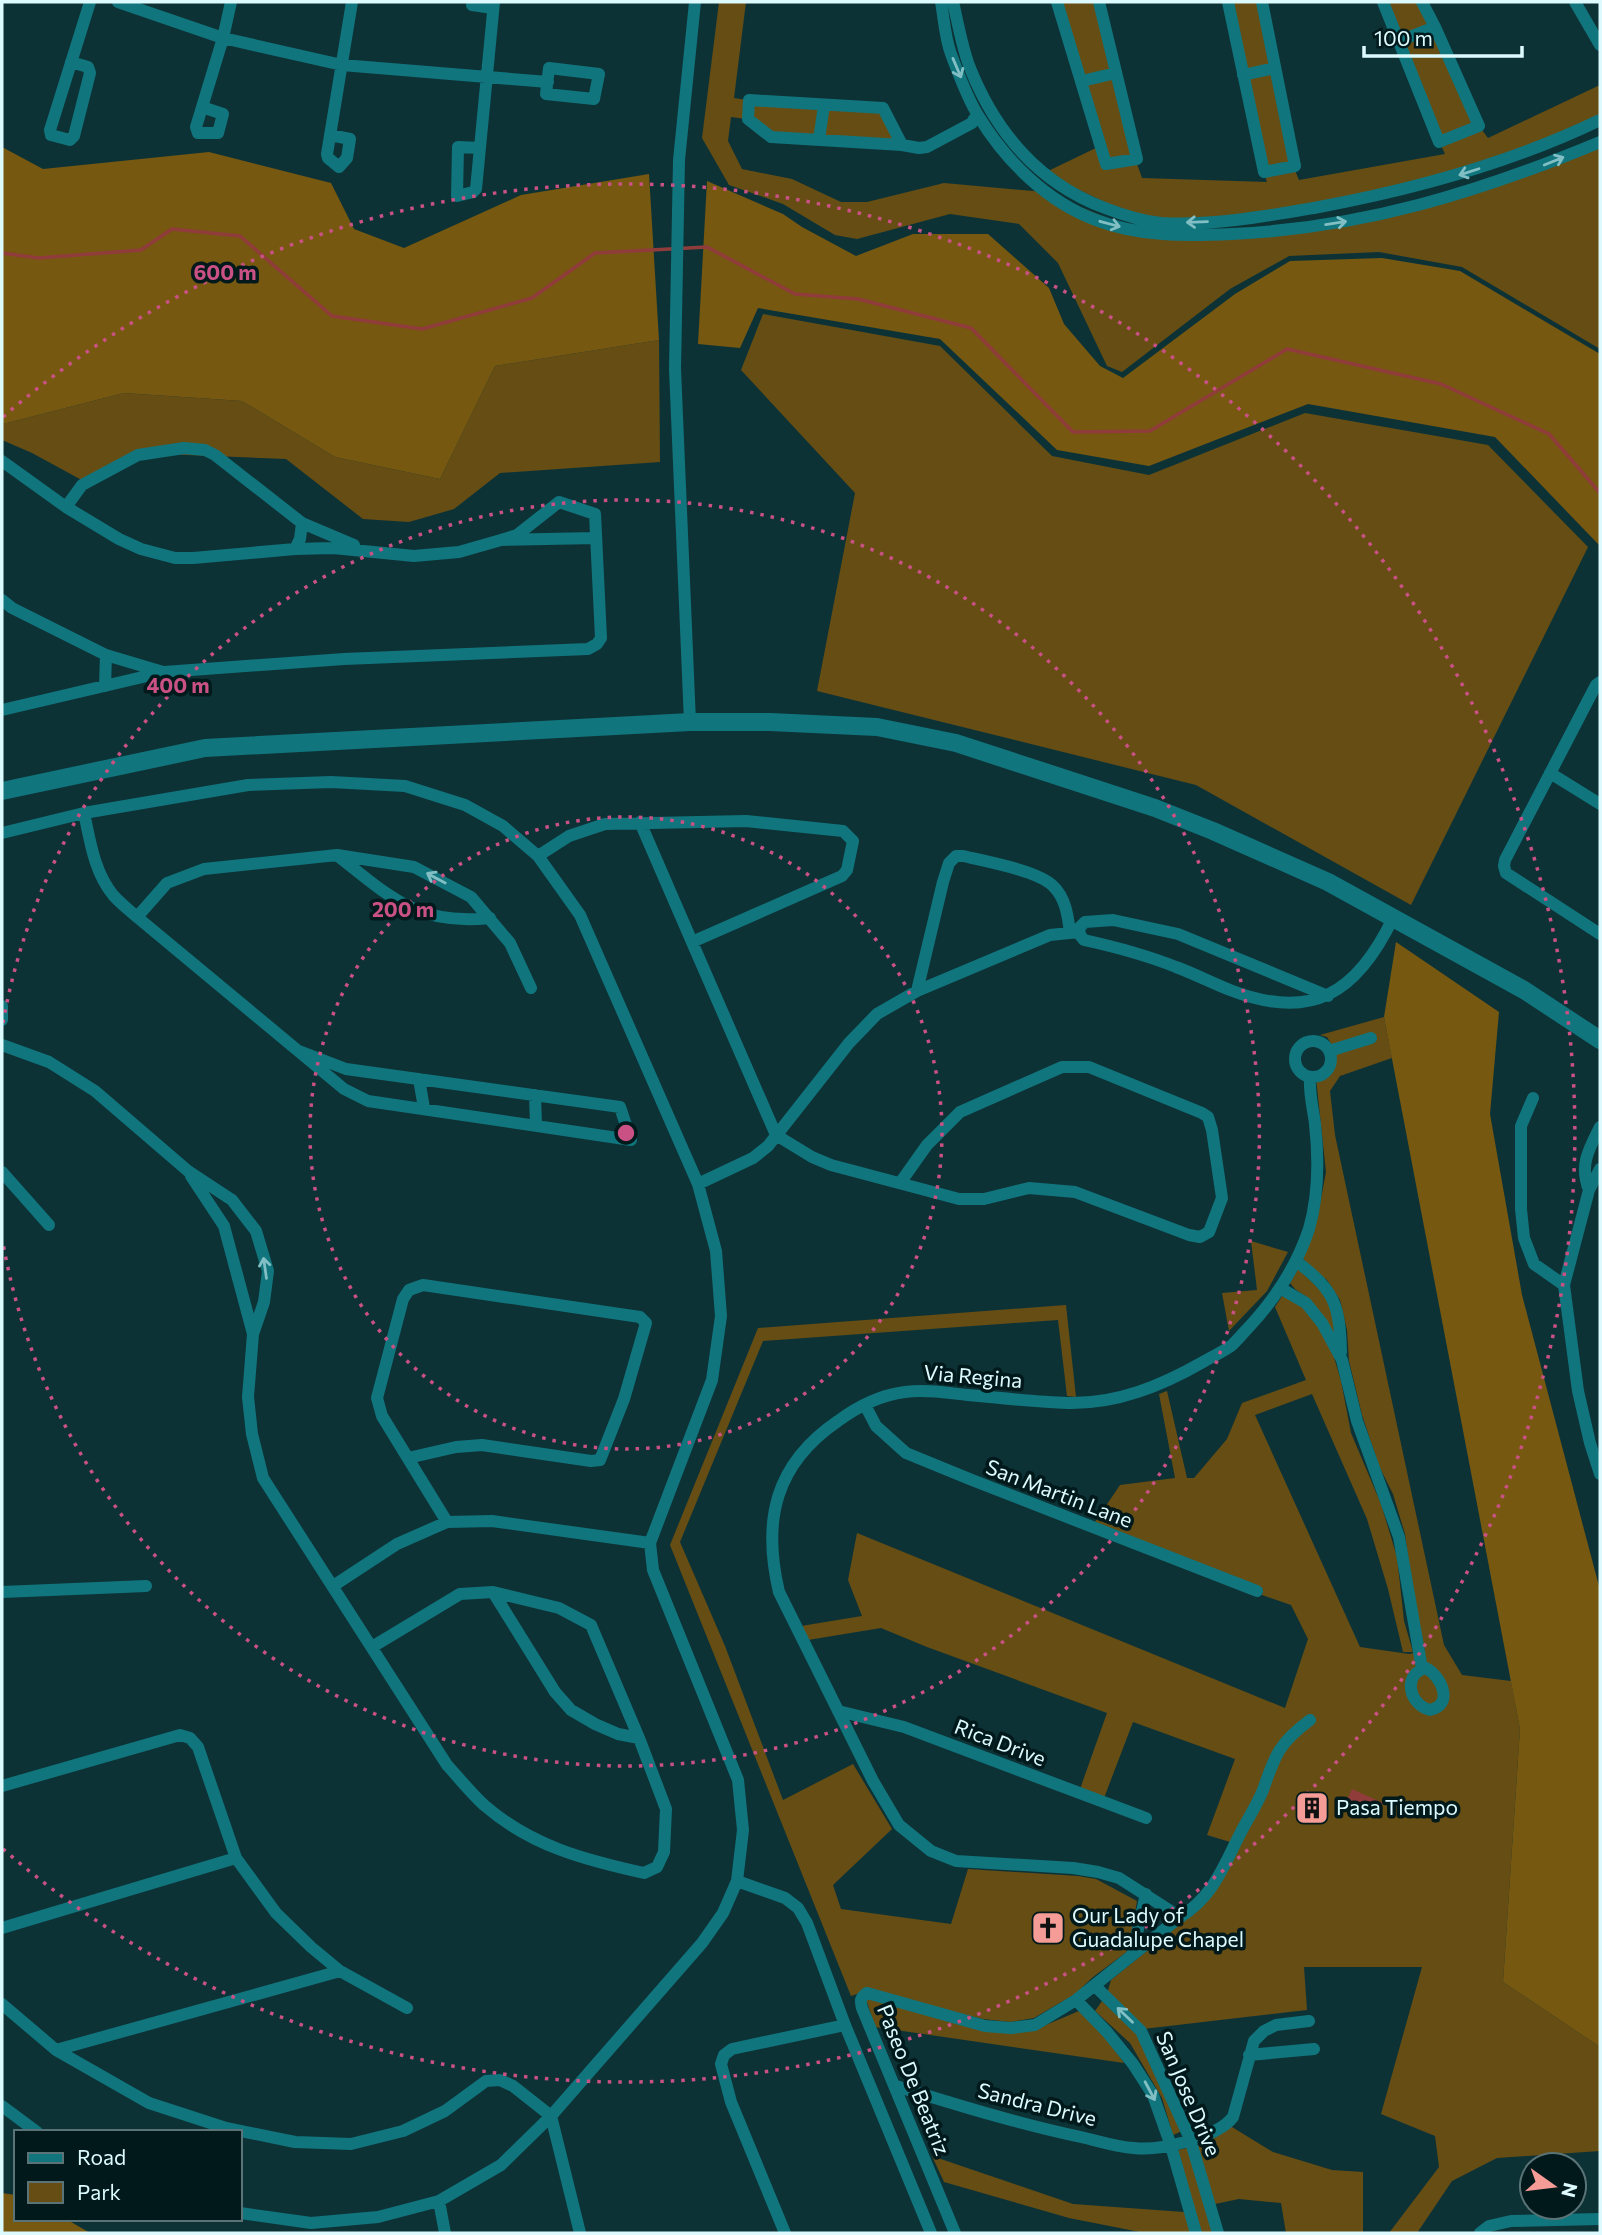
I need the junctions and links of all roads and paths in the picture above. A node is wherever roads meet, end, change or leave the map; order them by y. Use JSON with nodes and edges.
{"nodes":[{"id":1,"x":90,"y":2,"type":"edge"},
{"id":2,"x":118,"y":2,"type":"edge"},
{"id":3,"x":232,"y":2,"type":"edge"},
{"id":4,"x":352,"y":2,"type":"edge"},
{"id":5,"x":473,"y":2,"type":"edge"},
{"id":6,"x":695,"y":2,"type":"edge"},
{"id":7,"x":941,"y":2,"type":"edge"},
{"id":8,"x":953,"y":2,"type":"edge"},
{"id":9,"x":1057,"y":2,"type":"edge"},
{"id":10,"x":1099,"y":2,"type":"edge"},
{"id":11,"x":1228,"y":2,"type":"edge"},
{"id":12,"x":1262,"y":2,"type":"edge"},
{"id":13,"x":1383,"y":2,"type":"edge"},
{"id":14,"x":1422,"y":2,"type":"edge"},
{"id":15,"x":1575,"y":2,"type":"edge"},
{"id":16,"x":494,"y":5,"type":"edge"},
{"id":17,"x":1435,"y":27,"type":"junction"},
{"id":18,"x":223,"y":38,"type":"junction"},
{"id":19,"x":1399,"y":41,"type":"junction"},
{"id":20,"x":1600,"y":45,"type":"edge"},
{"id":21,"x":71,"y":62,"type":"junction"},
{"id":22,"x":342,"y":65,"type":"junction"},
{"id":23,"x":1275,"y":68,"type":"junction"},
{"id":24,"x":1116,"y":73,"type":"junction"},
{"id":25,"x":1243,"y":75,"type":"junction"},
{"id":26,"x":487,"y":77,"type":"junction"},
{"id":27,"x":1082,"y":81,"type":"junction"},
{"id":28,"x":548,"y":82,"type":"dead end"},
{"id":29,"x":824,"y":105,"type":"junction"},
{"id":30,"x":202,"y":107,"type":"dead end"},
{"id":31,"x":981,"y":115,"type":"junction"},
{"id":32,"x":1600,"y":120,"type":"edge"},
{"id":33,"x":330,"y":135,"type":"dead end"},
{"id":34,"x":819,"y":140,"type":"junction"},
{"id":35,"x":1600,"y":142,"type":"edge"},
{"id":36,"x":902,"y":145,"type":"junction"},
{"id":37,"x":480,"y":148,"type":"dead end"},
{"id":38,"x":1233,"y":227,"type":"junction"},
{"id":39,"x":2,"y":461,"type":"edge"},
{"id":40,"x":66,"y":506,"type":"junction"},
{"id":41,"x":302,"y":523,"type":"junction"},
{"id":42,"x":596,"y":538,"type":"junction"},
{"id":43,"x":500,"y":540,"type":"junction"},
{"id":44,"x":295,"y":549,"type":"junction"},
{"id":45,"x":370,"y":551,"type":"junction"},
{"id":46,"x":2,"y":600,"type":"edge"},
{"id":47,"x":106,"y":655,"type":"junction"},
{"id":48,"x":164,"y":672,"type":"junction"},
{"id":49,"x":1600,"y":682,"type":"edge"},
{"id":50,"x":105,"y":686,"type":"junction"},
{"id":51,"x":2,"y":710,"type":"edge"},
{"id":52,"x":690,"y":722,"type":"junction"},
{"id":53,"x":1550,"y":773,"type":"junction"},
{"id":54,"x":2,"y":791,"type":"edge"},
{"id":55,"x":1600,"y":804,"type":"edge"},
{"id":56,"x":84,"y":813,"type":"junction"},
{"id":57,"x":640,"y":822,"type":"junction"},
{"id":58,"x":2,"y":833,"type":"edge"},
{"id":59,"x":337,"y":855,"type":"junction"},
{"id":60,"x":538,"y":856,"type":"junction"},
{"id":61,"x":137,"y":917,"type":"junction"},
{"id":62,"x":490,"y":918,"type":"junction"},
{"id":63,"x":1393,"y":918,"type":"junction"},
{"id":64,"x":1074,"y":932,"type":"junction"},
{"id":65,"x":1600,"y":933,"type":"edge"},
{"id":66,"x":692,"y":942,"type":"junction"},
{"id":67,"x":531,"y":988,"type":"dead end"},
{"id":68,"x":917,"y":991,"type":"junction"},
{"id":69,"x":1328,"y":996,"type":"junction"},
{"id":70,"x":2,"y":1006,"type":"edge"},
{"id":71,"x":2,"y":1020,"type":"edge"},
{"id":72,"x":1371,"y":1038,"type":"dead end"},
{"id":73,"x":1600,"y":1040,"type":"edge"},
{"id":74,"x":2,"y":1045,"type":"edge"},
{"id":75,"x":299,"y":1051,"type":"junction"},
{"id":76,"x":1329,"y":1051,"type":"junction"},
{"id":77,"x":1310,"y":1077,"type":"junction"},
{"id":78,"x":419,"y":1079,"type":"junction"},
{"id":79,"x":535,"y":1095,"type":"junction"},
{"id":80,"x":1533,"y":1098,"type":"dead end"},
{"id":81,"x":424,"y":1108,"type":"junction"},
{"id":82,"x":536,"y":1125,"type":"junction"},
{"id":83,"x":1600,"y":1127,"type":"edge"},
{"id":84,"x":776,"y":1135,"type":"junction"},
{"id":85,"x":1600,"y":1169,"type":"edge"},
{"id":86,"x":188,"y":1171,"type":"junction"},
{"id":87,"x":2,"y":1172,"type":"edge"},
{"id":88,"x":900,"y":1183,"type":"junction"},
{"id":89,"x":698,"y":1184,"type":"junction"},
{"id":90,"x":1589,"y":1190,"type":"junction"},
{"id":91,"x":49,"y":1225,"type":"dead end"},
{"id":92,"x":1296,"y":1261,"type":"junction"},
{"id":93,"x":1564,"y":1285,"type":"junction"},
{"id":94,"x":1280,"y":1288,"type":"junction"},
{"id":95,"x":253,"y":1334,"type":"junction"},
{"id":96,"x":1342,"y":1360,"type":"junction"},
{"id":97,"x":865,"y":1405,"type":"junction"},
{"id":98,"x":408,"y":1458,"type":"junction"},
{"id":99,"x":1600,"y":1474,"type":"edge"},
{"id":100,"x":447,"y":1522,"type":"junction"},
{"id":101,"x":650,"y":1543,"type":"junction"},
{"id":102,"x":146,"y":1586,"type":"dead end"},
{"id":103,"x":333,"y":1586,"type":"junction"},
{"id":104,"x":1257,"y":1591,"type":"dead end"},
{"id":105,"x":2,"y":1592,"type":"edge"},
{"id":106,"x":493,"y":1592,"type":"junction"},
{"id":107,"x":372,"y":1647,"type":"junction"},
{"id":108,"x":1422,"y":1669,"type":"dead end"},
{"id":109,"x":838,"y":1711,"type":"junction"},
{"id":110,"x":1310,"y":1720,"type":"dead end"},
{"id":111,"x":639,"y":1738,"type":"junction"},
{"id":112,"x":2,"y":1786,"type":"edge"},
{"id":113,"x":1146,"y":1818,"type":"dead end"},
{"id":114,"x":236,"y":1858,"type":"junction"},
{"id":115,"x":737,"y":1881,"type":"junction"},
{"id":116,"x":1146,"y":1894,"type":"junction"},
{"id":117,"x":1181,"y":1917,"type":"junction"},
{"id":118,"x":2,"y":1928,"type":"edge"},
{"id":119,"x":1132,"y":1955,"type":"junction"},
{"id":120,"x":341,"y":1971,"type":"junction"},
{"id":121,"x":1095,"y":1986,"type":"junction"},
{"id":122,"x":1076,"y":2000,"type":"junction"},
{"id":123,"x":2,"y":2004,"type":"edge"},
{"id":124,"x":407,"y":2008,"type":"dead end"},
{"id":125,"x":1309,"y":2021,"type":"dead end"},
{"id":126,"x":845,"y":2025,"type":"junction"},
{"id":127,"x":1314,"y":2049,"type":"dead end"},
{"id":128,"x":56,"y":2050,"type":"junction"},
{"id":129,"x":1250,"y":2055,"type":"junction"},
{"id":130,"x":896,"y":2086,"type":"junction"},
{"id":131,"x":2,"y":2106,"type":"edge"},
{"id":132,"x":551,"y":2116,"type":"junction"},
{"id":133,"x":34,"y":2130,"type":"edge"},
{"id":134,"x":231,"y":2130,"type":"edge"},
{"id":135,"x":242,"y":2132,"type":"edge"},
{"id":136,"x":1191,"y":2139,"type":"junction"},
{"id":137,"x":1171,"y":2146,"type":"junction"},
{"id":138,"x":439,"y":2201,"type":"junction"},
{"id":139,"x":242,"y":2213,"type":"edge"},
{"id":140,"x":1600,"y":2219,"type":"edge"},
{"id":141,"x":312,"y":2228,"type":"edge"},
{"id":142,"x":445,"y":2233,"type":"edge"},
{"id":143,"x":580,"y":2233,"type":"edge"},
{"id":144,"x":785,"y":2233,"type":"edge"},
{"id":145,"x":932,"y":2233,"type":"edge"},
{"id":146,"x":955,"y":2233,"type":"edge"},
{"id":147,"x":1196,"y":2233,"type":"edge"},
{"id":148,"x":1218,"y":2233,"type":"edge"},
{"id":149,"x":1480,"y":2233,"type":"edge"}],
"edges":[{"from":1,"to":21,"type":"street"},
{"from":2,"to":18,"type":"street"},
{"from":3,"to":18,"type":"street"},
{"from":4,"to":22,"type":"street"},
{"from":5,"to":16,"type":"street"},
{"from":6,"to":52,"type":"street"},
{"from":7,"to":31,"type":"street","one_way":true},
{"from":8,"to":31,"type":"street"},
{"from":9,"to":27,"type":"street"},
{"from":10,"to":24,"type":"street"},
{"from":11,"to":25,"type":"street"},
{"from":12,"to":23,"type":"street"},
{"from":13,"to":19,"type":"street"},
{"from":14,"to":17,"type":"street"},
{"from":15,"to":20,"type":"street"},
{"from":16,"to":26,"type":"street"},
{"from":17,"to":19,"type":"street"},
{"from":17,"to":19,"type":"street"},
{"from":18,"to":22,"type":"street"},
{"from":18,"to":30,"type":"street"},
{"from":21,"to":21,"type":"street"},
{"from":22,"to":26,"type":"street"},
{"from":22,"to":33,"type":"street"},
{"from":23,"to":25,"type":"street"},
{"from":23,"to":25,"type":"street"},
{"from":24,"to":27,"type":"street"},
{"from":24,"to":27,"type":"street"},
{"from":26,"to":28,"type":"street"},
{"from":26,"to":37,"type":"street"},
{"from":29,"to":34,"type":"street"},
{"from":29,"to":34,"type":"street"},
{"from":29,"to":36,"type":"street"},
{"from":31,"to":36,"type":"street"},
{"from":31,"to":38,"type":"street"},
{"from":32,"to":38,"type":"street","one_way":true},
{"from":34,"to":36,"type":"street"},
{"from":38,"to":35,"type":"street","one_way":true},
{"from":39,"to":40,"type":"street"},
{"from":40,"to":41,"type":"street"},
{"from":40,"to":44,"type":"street"},
{"from":41,"to":44,"type":"street"},
{"from":41,"to":45,"type":"street"},
{"from":42,"to":43,"type":"street"},
{"from":42,"to":43,"type":"street"},
{"from":42,"to":48,"type":"street"},
{"from":43,"to":45,"type":"street"},
{"from":44,"to":45,"type":"street"},
{"from":46,"to":47,"type":"street"},
{"from":47,"to":48,"type":"street"},
{"from":47,"to":50,"type":"street"},
{"from":48,"to":50,"type":"street"},
{"from":49,"to":53,"type":"street"},
{"from":50,"to":51,"type":"street"},
{"from":52,"to":54,"type":"street"},
{"from":52,"to":63,"type":"street"},
{"from":53,"to":55,"type":"street"},
{"from":53,"to":65,"type":"street"},
{"from":56,"to":58,"type":"street"},
{"from":56,"to":60,"type":"street"},
{"from":56,"to":61,"type":"street"},
{"from":57,"to":60,"type":"street"},
{"from":57,"to":66,"type":"street"},
{"from":57,"to":66,"type":"street"},
{"from":59,"to":61,"type":"street"},
{"from":62,"to":59,"type":"street","one_way":true},
{"from":59,"to":62,"type":"street"},
{"from":60,"to":89,"type":"street"},
{"from":61,"to":75,"type":"street"},
{"from":62,"to":67,"type":"street"},
{"from":63,"to":69,"type":"street"},
{"from":63,"to":73,"type":"street"},
{"from":64,"to":68,"type":"street"},
{"from":64,"to":68,"type":"street"},
{"from":64,"to":69,"type":"street"},
{"from":64,"to":69,"type":"street"},
{"from":66,"to":84,"type":"street"},
{"from":68,"to":84,"type":"street"},
{"from":70,"to":71,"type":"street"},
{"from":72,"to":76,"type":"street"},
{"from":74,"to":86,"type":"street"},
{"from":75,"to":78,"type":"street"},
{"from":75,"to":81,"type":"street"},
{"from":76,"to":77,"type":"street"},
{"from":76,"to":77,"type":"street"},
{"from":77,"to":92,"type":"street","name":"Via Regina"},
{"from":78,"to":79,"type":"street"},
{"from":78,"to":81,"type":"street"},
{"from":79,"to":82,"type":"street"},
{"from":79,"to":82,"type":"street"},
{"from":80,"to":93,"type":"street"},
{"from":81,"to":82,"type":"street"},
{"from":83,"to":90,"type":"street"},
{"from":84,"to":88,"type":"street"},
{"from":84,"to":89,"type":"street"},
{"from":85,"to":90,"type":"street"},
{"from":86,"to":95,"type":"street"},
{"from":95,"to":86,"type":"street","one_way":true},
{"from":87,"to":91,"type":"street"},
{"from":88,"to":88,"type":"street"},
{"from":89,"to":101,"type":"street"},
{"from":90,"to":93,"type":"street"},
{"from":92,"to":94,"type":"street","name":"Via Regina"},
{"from":92,"to":96,"type":"street"},
{"from":93,"to":99,"type":"street"},
{"from":94,"to":96,"type":"street"},
{"from":94,"to":97,"type":"street","name":"Via Regina"},
{"from":95,"to":103,"type":"street"},
{"from":96,"to":108,"type":"street"},
{"from":97,"to":104,"type":"street","name":"San Martin Lane"},
{"from":97,"to":109,"type":"street","name":"Via Regina"},
{"from":98,"to":98,"type":"street"},
{"from":98,"to":100,"type":"street"},
{"from":100,"to":101,"type":"street"},
{"from":100,"to":103,"type":"street"},
{"from":101,"to":115,"type":"street"},
{"from":102,"to":105,"type":"street"},
{"from":103,"to":107,"type":"street"},
{"from":106,"to":107,"type":"street"},
{"from":106,"to":111,"type":"street"},
{"from":106,"to":111,"type":"street"},
{"from":107,"to":111,"type":"street"},
{"from":109,"to":113,"type":"street","name":"Rica Drive"},
{"from":109,"to":116,"type":"street","name":"Via Regina"},
{"from":110,"to":117,"type":"street"},
{"from":112,"to":114,"type":"street"},
{"from":114,"to":118,"type":"street"},
{"from":114,"to":120,"type":"street"},
{"from":115,"to":126,"type":"street"},
{"from":115,"to":132,"type":"street"},
{"from":116,"to":117,"type":"street","name":"Via Regina"},
{"from":116,"to":119,"type":"street"},
{"from":117,"to":119,"type":"street"},
{"from":119,"to":121,"type":"street"},
{"from":120,"to":124,"type":"street"},
{"from":120,"to":128,"type":"street"},
{"from":121,"to":122,"type":"street"},
{"from":136,"to":121,"type":"street","name":"San Jose Drive","one_way":true},
{"from":122,"to":130,"type":"street","name":"Paseo De Beatriz"},
{"from":122,"to":137,"type":"street","name":"San Jose Drive","one_way":true},
{"from":123,"to":128,"type":"street"},
{"from":125,"to":129,"type":"street"},
{"from":126,"to":144,"type":"street"},
{"from":126,"to":145,"type":"street"},
{"from":127,"to":129,"type":"street"},
{"from":128,"to":134,"type":"street"},
{"from":129,"to":136,"type":"street","name":"Sandra Drive"},
{"from":130,"to":137,"type":"street","name":"Sandra Drive"},
{"from":130,"to":146,"type":"street","name":"Paseo De Beatriz"},
{"from":131,"to":133,"type":"street"},
{"from":132,"to":135,"type":"street"},
{"from":132,"to":138,"type":"street"},
{"from":132,"to":143,"type":"street"},
{"from":136,"to":137,"type":"street","name":"Sandra Drive"},
{"from":136,"to":148,"type":"street","name":"San Jose Drive"},
{"from":137,"to":147,"type":"street","name":"San Jose Drive"},
{"from":138,"to":141,"type":"street"},
{"from":138,"to":142,"type":"street"},
{"from":139,"to":141,"type":"street"},
{"from":140,"to":149,"type":"street"}]}
